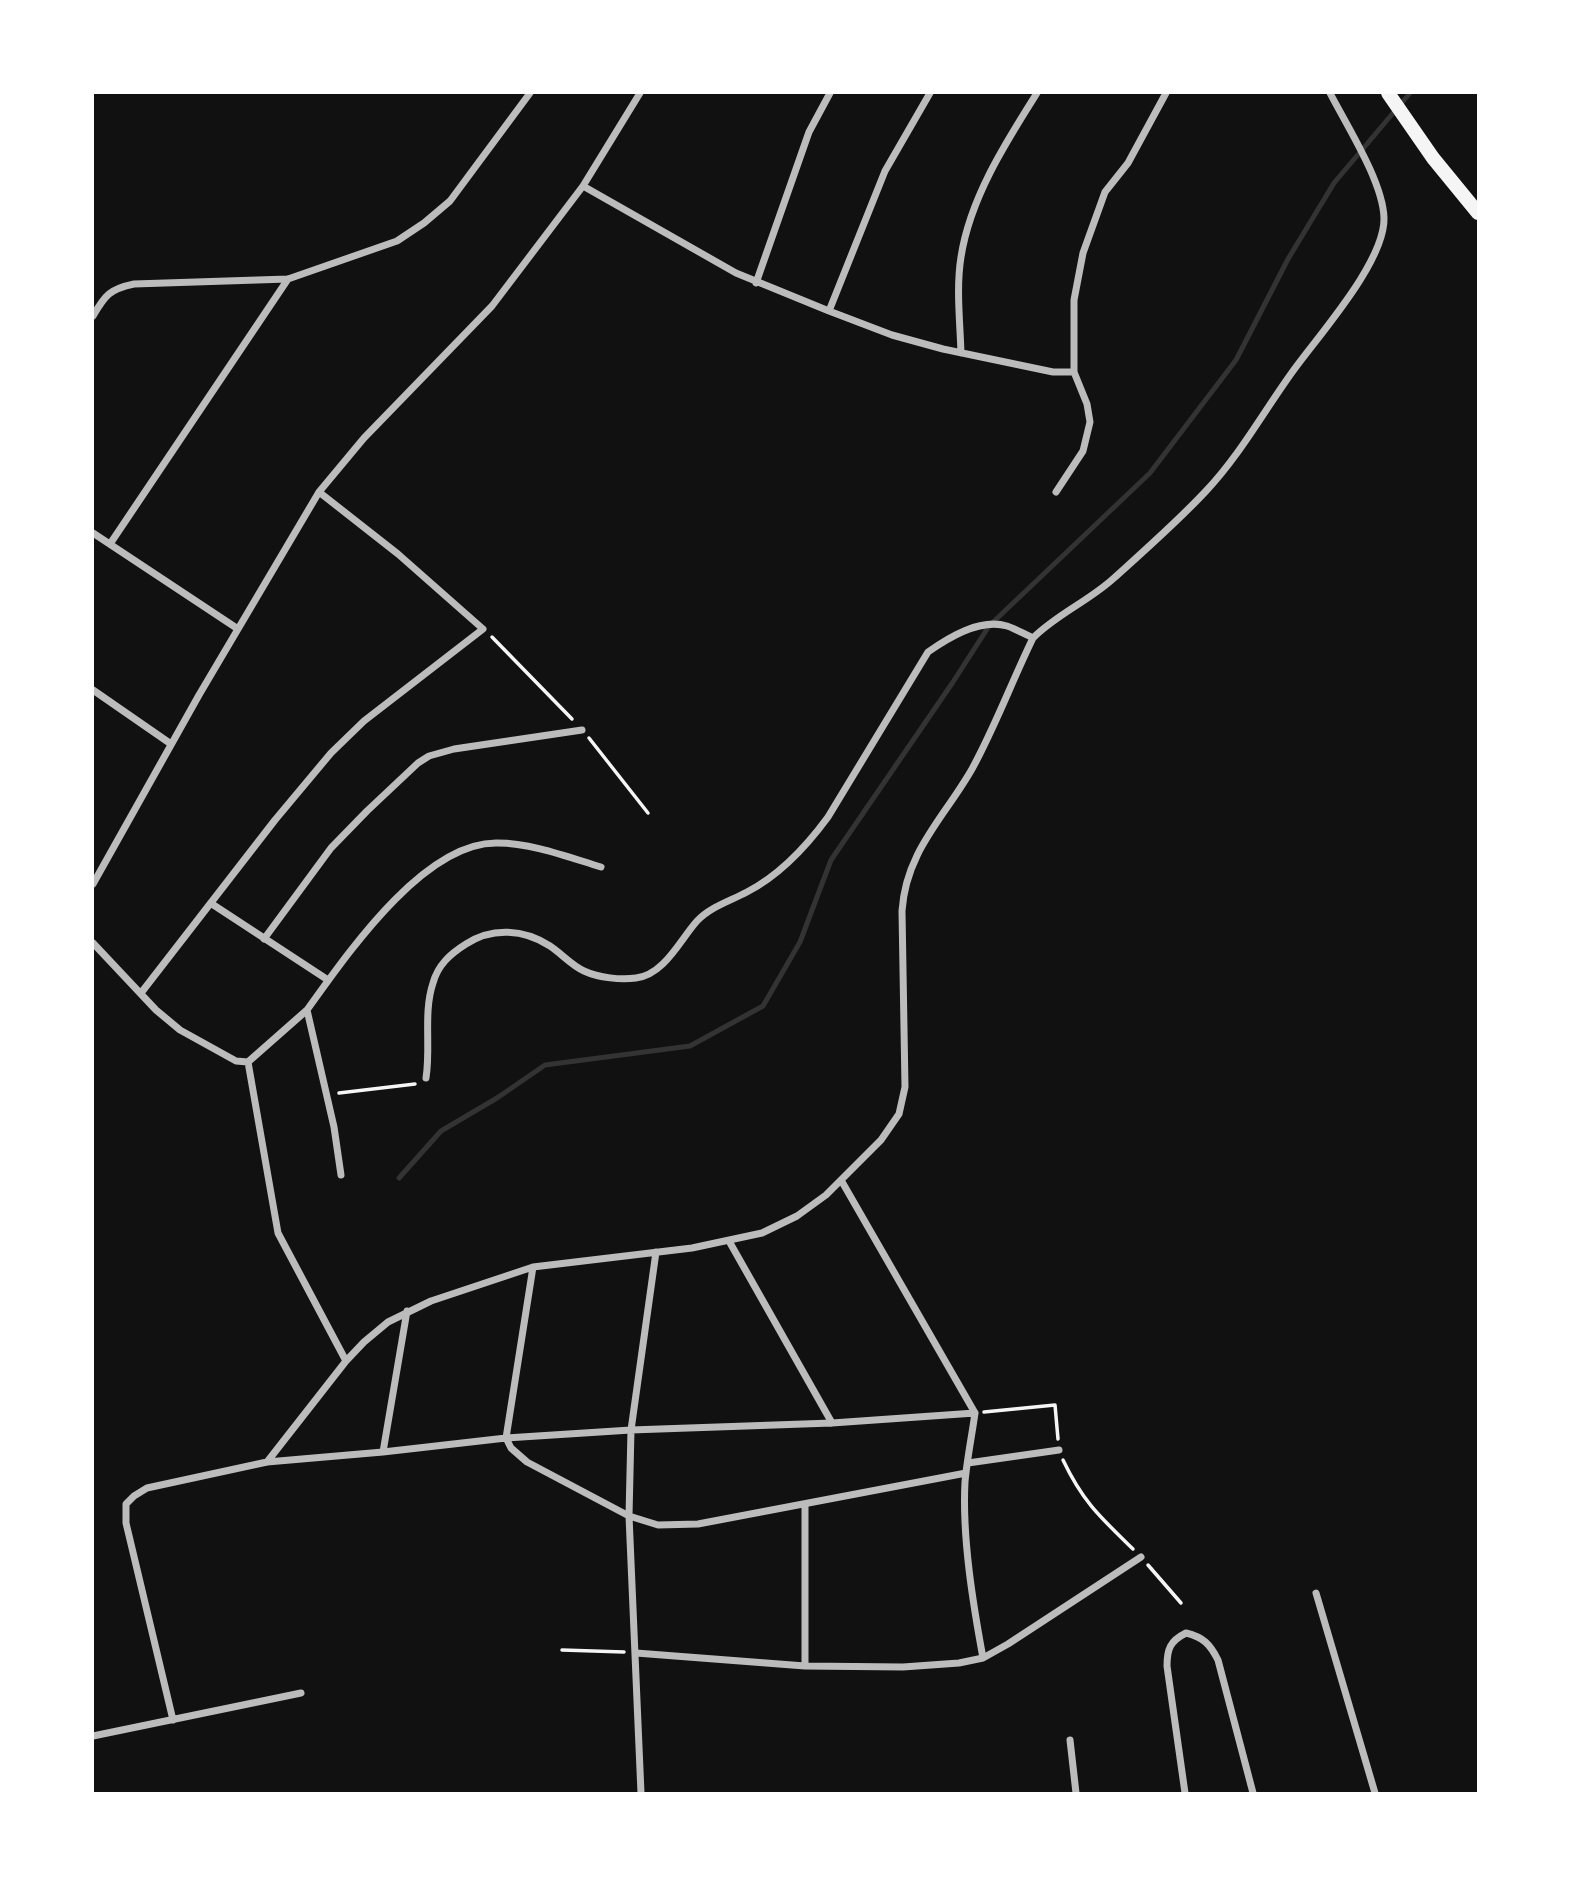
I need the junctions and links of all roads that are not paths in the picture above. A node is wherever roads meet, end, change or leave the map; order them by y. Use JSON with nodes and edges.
{"nodes":[{"id":1,"x":530,"y":93,"type":"edge"},
{"id":2,"x":640,"y":93,"type":"edge"},
{"id":3,"x":830,"y":93,"type":"edge"},
{"id":4,"x":930,"y":93,"type":"edge"},
{"id":5,"x":1037,"y":93,"type":"edge"},
{"id":6,"x":1166,"y":93,"type":"edge"},
{"id":7,"x":1330,"y":93,"type":"edge"},
{"id":8,"x":1388,"y":93,"type":"edge"},
{"id":9,"x":583,"y":186,"type":"junction"},
{"id":10,"x":1478,"y":213,"type":"edge"},
{"id":11,"x":288,"y":279,"type":"junction"},
{"id":12,"x":756,"y":283,"type":"junction"},
{"id":13,"x":829,"y":312,"type":"junction"},
{"id":14,"x":93,"y":316,"type":"edge"},
{"id":15,"x":961,"y":353,"type":"junction"},
{"id":16,"x":1074,"y":372,"type":"junction"},
{"id":17,"x":320,"y":492,"type":"junction"},
{"id":18,"x":1056,"y":492,"type":"dead end"},
{"id":19,"x":93,"y":533,"type":"edge"},
{"id":20,"x":110,"y":544,"type":"junction"},
{"id":21,"x":238,"y":629,"type":"junction"},
{"id":22,"x":1033,"y":638,"type":"junction"},
{"id":23,"x":93,"y":690,"type":"edge"},
{"id":24,"x":582,"y":730,"type":"dead end"},
{"id":25,"x":171,"y":744,"type":"junction"},
{"id":26,"x":601,"y":867,"type":"dead end"},
{"id":27,"x":93,"y":884,"type":"edge"},
{"id":28,"x":212,"y":904,"type":"junction"},
{"id":29,"x":264,"y":939,"type":"junction"},
{"id":30,"x":93,"y":943,"type":"edge"},
{"id":31,"x":328,"y":980,"type":"junction"},
{"id":32,"x":141,"y":993,"type":"junction"},
{"id":33,"x":307,"y":1010,"type":"junction"},
{"id":34,"x":248,"y":1062,"type":"junction"},
{"id":35,"x":426,"y":1078,"type":"road end"},
{"id":36,"x":341,"y":1175,"type":"dead end"},
{"id":37,"x":841,"y":1180,"type":"junction"},
{"id":38,"x":730,"y":1241,"type":"junction"},
{"id":39,"x":656,"y":1252,"type":"junction"},
{"id":40,"x":533,"y":1266,"type":"junction"},
{"id":41,"x":407,"y":1311,"type":"junction"},
{"id":42,"x":346,"y":1361,"type":"junction"},
{"id":43,"x":975,"y":1413,"type":"junction"},
{"id":44,"x":832,"y":1423,"type":"junction"},
{"id":45,"x":631,"y":1430,"type":"junction"},
{"id":46,"x":506,"y":1438,"type":"junction"},
{"id":47,"x":1059,"y":1450,"type":"road end"},
{"id":48,"x":383,"y":1452,"type":"junction"},
{"id":49,"x":267,"y":1462,"type":"junction"},
{"id":50,"x":968,"y":1463,"type":"junction"},
{"id":51,"x":966,"y":1473,"type":"junction"},
{"id":52,"x":805,"y":1504,"type":"junction"},
{"id":53,"x":629,"y":1516,"type":"junction"},
{"id":54,"x":1141,"y":1557,"type":"road end"},
{"id":55,"x":1316,"y":1593,"type":"dead end"},
{"id":56,"x":636,"y":1653,"type":"junction"},
{"id":57,"x":983,"y":1658,"type":"junction"},
{"id":58,"x":805,"y":1666,"type":"junction"},
{"id":59,"x":301,"y":1693,"type":"dead end"},
{"id":60,"x":173,"y":1720,"type":"junction"},
{"id":61,"x":93,"y":1736,"type":"edge"},
{"id":62,"x":1070,"y":1740,"type":"dead end"},
{"id":63,"x":641,"y":1793,"type":"edge"},
{"id":64,"x":1076,"y":1793,"type":"edge"},
{"id":65,"x":1185,"y":1793,"type":"edge"},
{"id":66,"x":1252,"y":1793,"type":"edge"},
{"id":67,"x":1375,"y":1793,"type":"edge"}],
"edges":[{"from":1,"to":11,"type":"street"},
{"from":2,"to":9,"type":"street"},
{"from":3,"to":12,"type":"street"},
{"from":4,"to":13,"type":"street"},
{"from":5,"to":15,"type":"street"},
{"from":6,"to":16,"type":"street"},
{"from":7,"to":22,"type":"street"},
{"from":8,"to":10,"type":"highway"},
{"from":9,"to":12,"type":"street"},
{"from":9,"to":17,"type":"street"},
{"from":11,"to":14,"type":"street"},
{"from":11,"to":20,"type":"street"},
{"from":12,"to":13,"type":"street"},
{"from":13,"to":15,"type":"street"},
{"from":15,"to":16,"type":"street"},
{"from":16,"to":18,"type":"street"},
{"from":17,"to":21,"type":"street"},
{"from":17,"to":28,"type":"street"},
{"from":19,"to":20,"type":"street"},
{"from":20,"to":21,"type":"street"},
{"from":21,"to":25,"type":"street"},
{"from":22,"to":35,"type":"street"},
{"from":22,"to":37,"type":"street"},
{"from":23,"to":25,"type":"street"},
{"from":24,"to":29,"type":"street"},
{"from":25,"to":27,"type":"street"},
{"from":26,"to":31,"type":"street"},
{"from":28,"to":29,"type":"street"},
{"from":28,"to":32,"type":"street"},
{"from":29,"to":31,"type":"street"},
{"from":30,"to":32,"type":"street"},
{"from":31,"to":33,"type":"street"},
{"from":32,"to":34,"type":"street"},
{"from":33,"to":34,"type":"street"},
{"from":33,"to":36,"type":"street"},
{"from":34,"to":42,"type":"street"},
{"from":37,"to":38,"type":"street"},
{"from":37,"to":43,"type":"street"},
{"from":38,"to":39,"type":"street"},
{"from":38,"to":44,"type":"street"},
{"from":39,"to":40,"type":"street"},
{"from":39,"to":45,"type":"street"},
{"from":40,"to":41,"type":"street"},
{"from":40,"to":46,"type":"street"},
{"from":41,"to":42,"type":"street"},
{"from":41,"to":48,"type":"street"},
{"from":42,"to":49,"type":"street"},
{"from":43,"to":44,"type":"street"},
{"from":43,"to":50,"type":"street"},
{"from":44,"to":45,"type":"street"},
{"from":45,"to":46,"type":"street"},
{"from":45,"to":53,"type":"street"},
{"from":46,"to":48,"type":"street"},
{"from":46,"to":53,"type":"street"},
{"from":47,"to":50,"type":"street"},
{"from":48,"to":49,"type":"street"},
{"from":49,"to":60,"type":"street"},
{"from":50,"to":51,"type":"street"},
{"from":51,"to":52,"type":"street"},
{"from":51,"to":57,"type":"street"},
{"from":52,"to":53,"type":"street"},
{"from":52,"to":58,"type":"street"},
{"from":53,"to":56,"type":"street"},
{"from":54,"to":57,"type":"street"},
{"from":55,"to":67,"type":"street"},
{"from":56,"to":58,"type":"street"},
{"from":56,"to":63,"type":"street"},
{"from":57,"to":58,"type":"street"},
{"from":59,"to":60,"type":"street"},
{"from":60,"to":61,"type":"street"},
{"from":62,"to":64,"type":"street"},
{"from":65,"to":66,"type":"street"}]}
